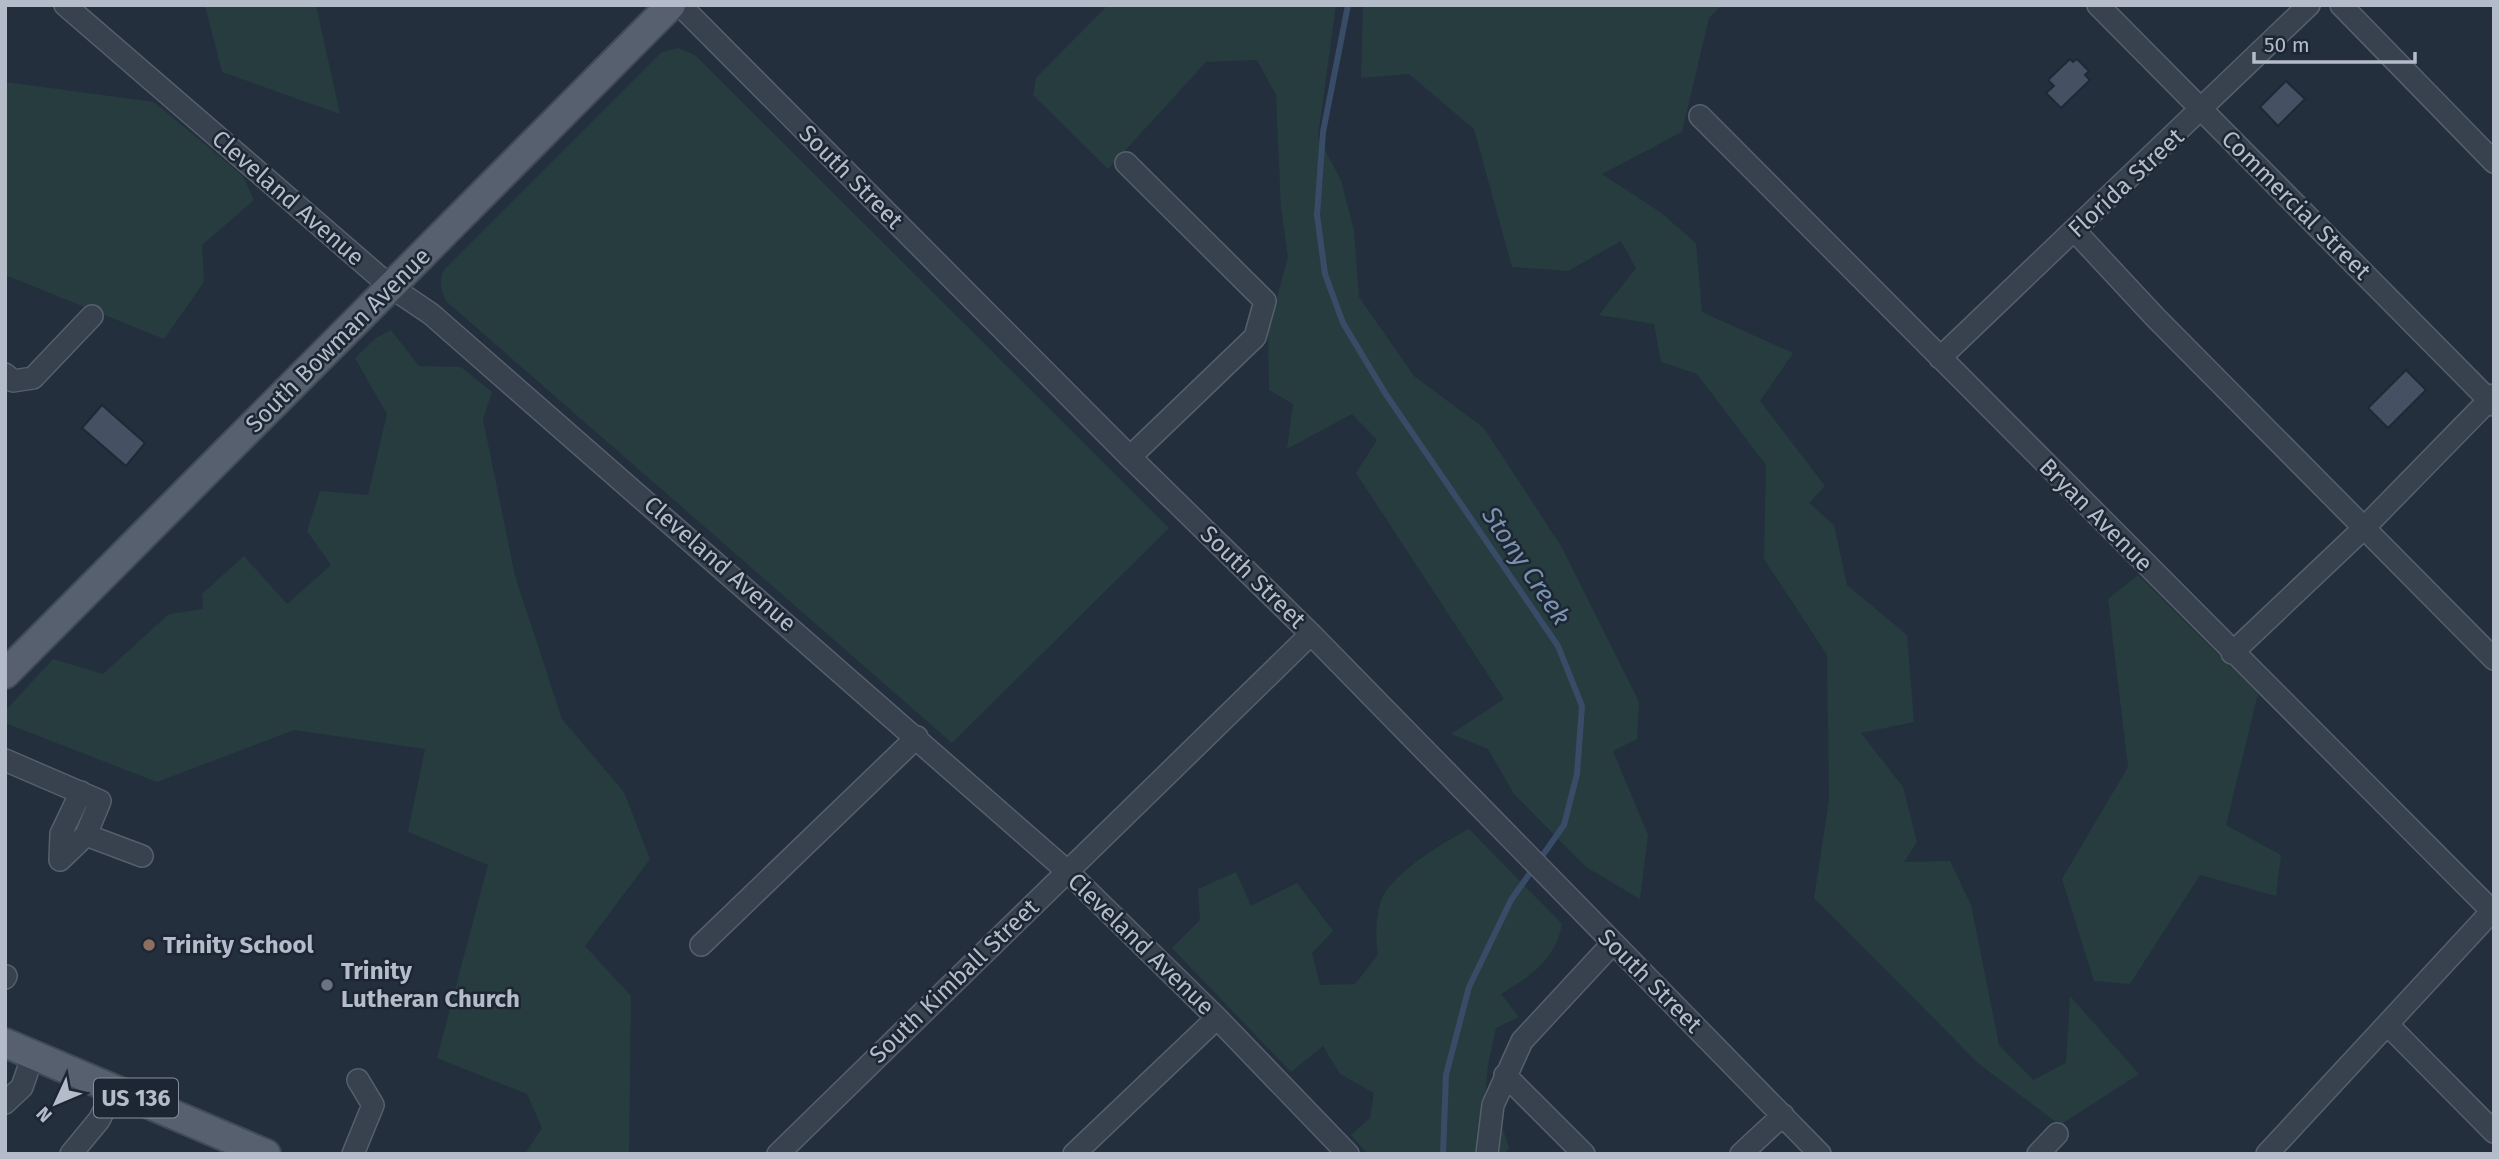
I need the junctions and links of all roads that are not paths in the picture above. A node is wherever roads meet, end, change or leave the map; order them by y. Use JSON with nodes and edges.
{"nodes":[{"id":1,"x":65,"y":5,"type":"edge"},
{"id":2,"x":671,"y":5,"type":"edge"},
{"id":3,"x":680,"y":5,"type":"edge"},
{"id":4,"x":2098,"y":5,"type":"edge"},
{"id":5,"x":2309,"y":5,"type":"edge"},
{"id":6,"x":2341,"y":5,"type":"edge"},
{"id":7,"x":2203,"y":110,"type":"junction"},
{"id":8,"x":1700,"y":116,"type":"dead end"},
{"id":9,"x":2494,"y":162,"type":"edge"},
{"id":10,"x":1126,"y":163,"type":"dead end"},
{"id":11,"x":2075,"y":231,"type":"junction"},
{"id":12,"x":391,"y":287,"type":"junction"},
{"id":13,"x":92,"y":316,"type":"dead end"},
{"id":14,"x":1940,"y":358,"type":"junction"},
{"id":15,"x":5,"y":374,"type":"edge"},
{"id":16,"x":2492,"y":400,"type":"edge"},
{"id":17,"x":1130,"y":457,"type":"junction"},
{"id":18,"x":2365,"y":527,"type":"junction"},
{"id":19,"x":1311,"y":634,"type":"junction"},
{"id":20,"x":2232,"y":653,"type":"junction"},
{"id":21,"x":2494,"y":659,"type":"edge"},
{"id":22,"x":6,"y":672,"type":"edge"},
{"id":23,"x":917,"y":737,"type":"junction"},
{"id":24,"x":5,"y":760,"type":"edge"},
{"id":25,"x":81,"y":792,"type":"junction"},
{"id":26,"x":86,"y":835,"type":"junction"},
{"id":27,"x":142,"y":856,"type":"dead end"},
{"id":28,"x":1067,"y":871,"type":"junction"},
{"id":29,"x":2493,"y":911,"type":"edge"},
{"id":30,"x":1613,"y":943,"type":"junction"},
{"id":31,"x":701,"y":946,"type":"dead end"},
{"id":32,"x":1217,"y":1018,"type":"junction"},
{"id":33,"x":2388,"y":1025,"type":"junction"},
{"id":34,"x":5,"y":1043,"type":"edge"},
{"id":35,"x":33,"y":1055,"type":"junction"},
{"id":36,"x":1506,"y":1075,"type":"junction"},
{"id":37,"x":358,"y":1080,"type":"dead end"},
{"id":38,"x":115,"y":1089,"type":"junction"},
{"id":39,"x":5,"y":1103,"type":"edge"},
{"id":40,"x":1783,"y":1115,"type":"junction"},
{"id":41,"x":2494,"y":1132,"type":"edge"},
{"id":42,"x":2057,"y":1134,"type":"dead end"},
{"id":43,"x":2279,"y":1150,"type":"edge"},
{"id":44,"x":71,"y":1154,"type":"edge"},
{"id":45,"x":266,"y":1154,"type":"edge"},
{"id":46,"x":353,"y":1154,"type":"edge"},
{"id":47,"x":778,"y":1154,"type":"edge"},
{"id":48,"x":1074,"y":1154,"type":"edge"},
{"id":49,"x":1348,"y":1154,"type":"edge"},
{"id":50,"x":1487,"y":1154,"type":"edge"},
{"id":51,"x":1584,"y":1154,"type":"edge"},
{"id":52,"x":1741,"y":1154,"type":"edge"},
{"id":53,"x":1820,"y":1154,"type":"edge"},
{"id":54,"x":2038,"y":1154,"type":"edge"}],
"edges":[{"from":1,"to":12,"type":"street","name":"Cleveland Avenue"},
{"from":2,"to":12,"type":"main road","name":"South Bowman Avenue"},
{"from":3,"to":17,"type":"street","name":"South Street"},
{"from":4,"to":7,"type":"street","name":"Commercial Street"},
{"from":5,"to":7,"type":"street","name":"Florida Street"},
{"from":6,"to":9,"type":"street"},
{"from":7,"to":11,"type":"street","name":"Florida Street"},
{"from":7,"to":16,"type":"street","name":"Commercial Street"},
{"from":8,"to":14,"type":"street","name":"Bryan Avenue"},
{"from":10,"to":17,"type":"street"},
{"from":11,"to":14,"type":"street","name":"Florida Street"},
{"from":11,"to":18,"type":"street"},
{"from":12,"to":22,"type":"main road","name":"South Bowman Avenue"},
{"from":12,"to":23,"type":"street","name":"Cleveland Avenue"},
{"from":13,"to":15,"type":"street"},
{"from":14,"to":20,"type":"street","name":"Bryan Avenue"},
{"from":16,"to":18,"type":"street"},
{"from":17,"to":19,"type":"street","name":"South Street"},
{"from":18,"to":20,"type":"street"},
{"from":18,"to":21,"type":"street"},
{"from":19,"to":28,"type":"street","name":"South Kimball Street"},
{"from":19,"to":30,"type":"street","name":"South Street"},
{"from":20,"to":29,"type":"street","name":"Bryan Avenue"},
{"from":23,"to":28,"type":"street","name":"Cleveland Avenue"},
{"from":23,"to":31,"type":"street"},
{"from":24,"to":25,"type":"street"},
{"from":25,"to":26,"type":"street"},
{"from":25,"to":26,"type":"street"},
{"from":26,"to":27,"type":"street"},
{"from":28,"to":32,"type":"street","name":"Cleveland Avenue"},
{"from":28,"to":47,"type":"street","name":"South Kimball Street"},
{"from":29,"to":33,"type":"street"},
{"from":30,"to":36,"type":"street"},
{"from":30,"to":40,"type":"street","name":"South Street"},
{"from":32,"to":48,"type":"street"},
{"from":32,"to":49,"type":"street","name":"Cleveland Avenue"},
{"from":33,"to":41,"type":"street"},
{"from":33,"to":43,"type":"street"},
{"from":34,"to":35,"type":"main road","number":"US 136"},
{"from":35,"to":38,"type":"main road","number":"US 136"},
{"from":35,"to":39,"type":"street"},
{"from":36,"to":50,"type":"street"},
{"from":36,"to":51,"type":"street"},
{"from":37,"to":46,"type":"street"},
{"from":38,"to":44,"type":"street"},
{"from":38,"to":45,"type":"main road","number":"US 136"},
{"from":40,"to":52,"type":"street"},
{"from":40,"to":53,"type":"street","name":"South Street"},
{"from":42,"to":54,"type":"street"}]}
